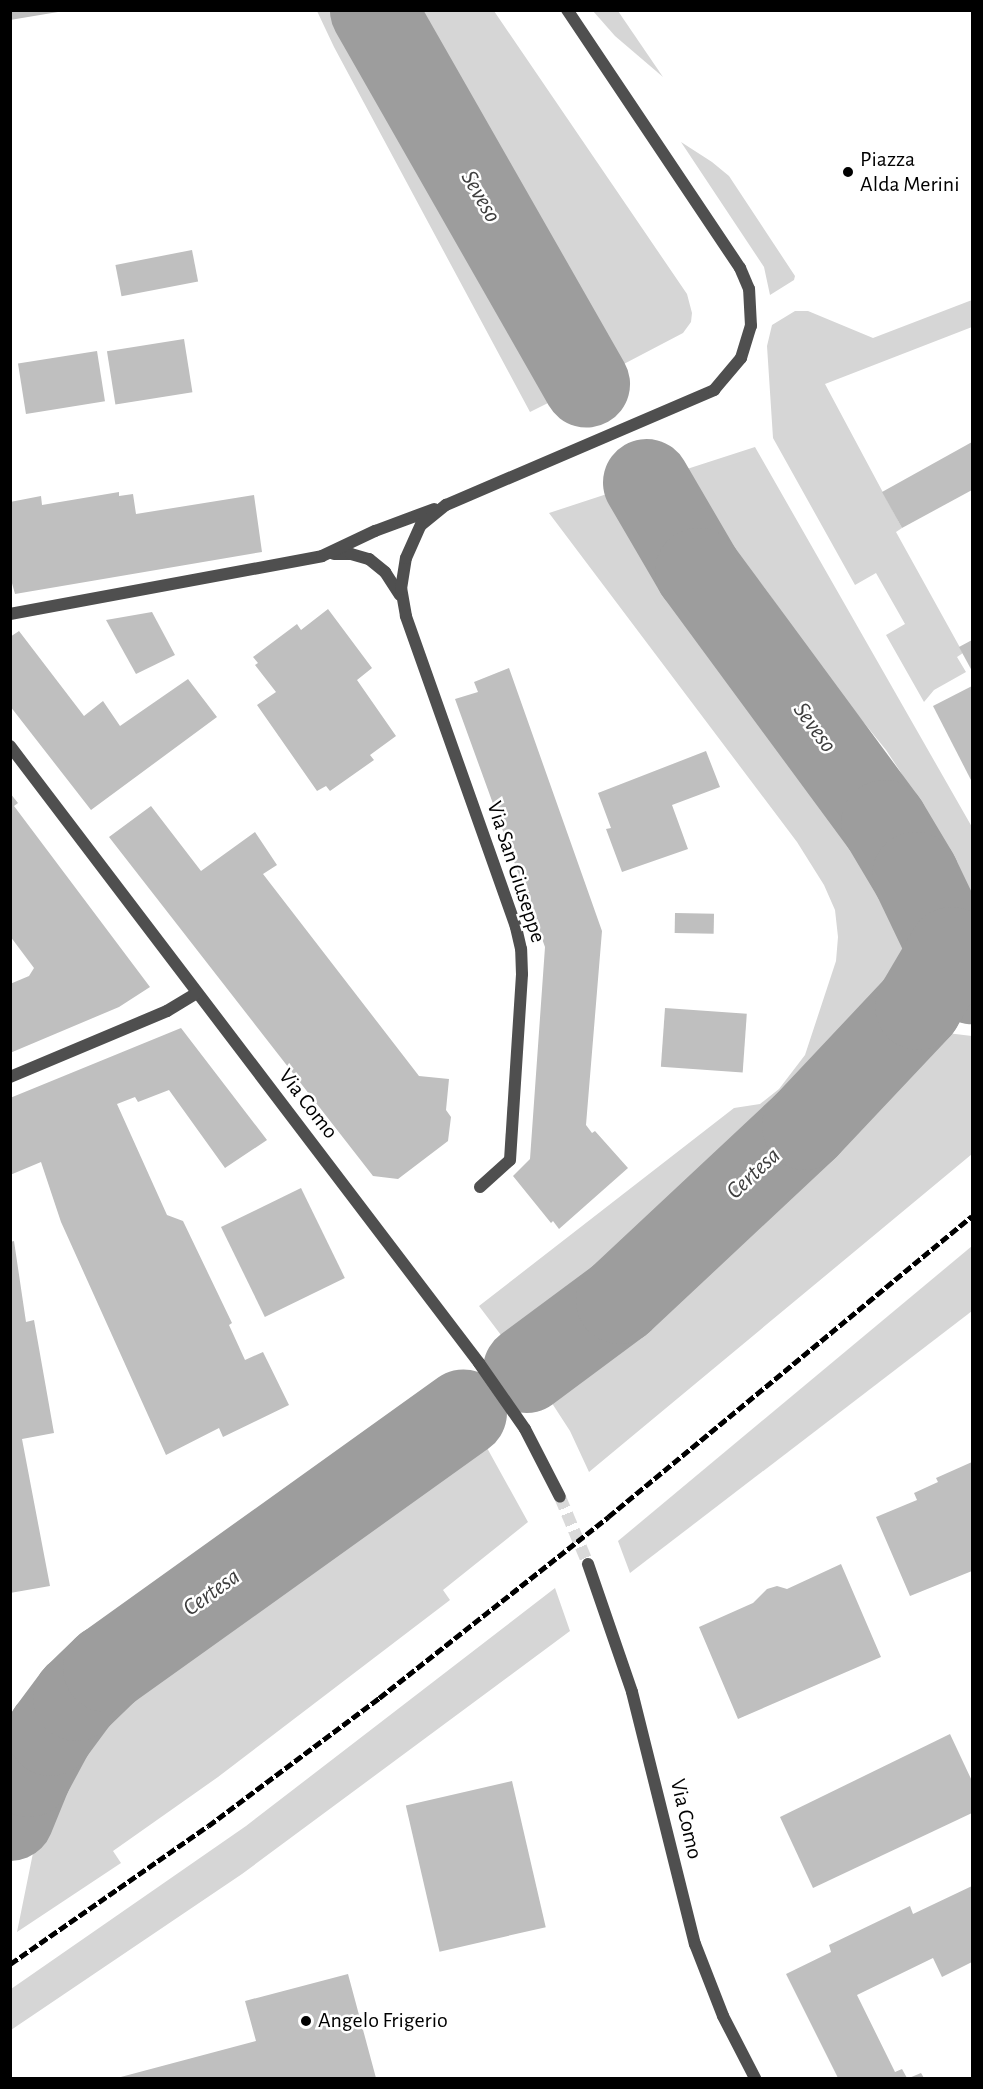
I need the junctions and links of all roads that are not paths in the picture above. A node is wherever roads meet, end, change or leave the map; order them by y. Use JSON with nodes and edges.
{"nodes":[{"id":1,"x":567,"y":10,"type":"edge"},
{"id":2,"x":446,"y":505,"type":"junction"},
{"id":3,"x":321,"y":556,"type":"junction"},
{"id":4,"x":403,"y":602,"type":"junction"},
{"id":5,"x":10,"y":614,"type":"edge"},
{"id":6,"x":10,"y":746,"type":"edge"},
{"id":7,"x":197,"y":993,"type":"junction"},
{"id":8,"x":10,"y":1077,"type":"edge"},
{"id":9,"x":480,"y":1187,"type":"dead end"},
{"id":10,"x":560,"y":1497,"type":"tunnel mouth"},
{"id":11,"x":588,"y":1564,"type":"tunnel mouth"},
{"id":12,"x":755,"y":2079,"type":"edge"}],
"edges":[{"from":1,"to":2,"type":"street"},
{"from":2,"to":3,"type":"street","name":"Via San Giuseppe"},
{"from":2,"to":4,"type":"street","name":"Via San Giuseppe"},
{"from":3,"to":4,"type":"street","name":"Via San Giuseppe"},
{"from":3,"to":5,"type":"street","name":"Via San Giuseppe"},
{"from":4,"to":9,"type":"street","name":"Via San Giuseppe"},
{"from":6,"to":7,"type":"street","name":"Via Como"},
{"from":7,"to":8,"type":"street"},
{"from":7,"to":10,"type":"street","name":"Via Como"},
{"from":11,"to":12,"type":"street","name":"Via Como"}]}
